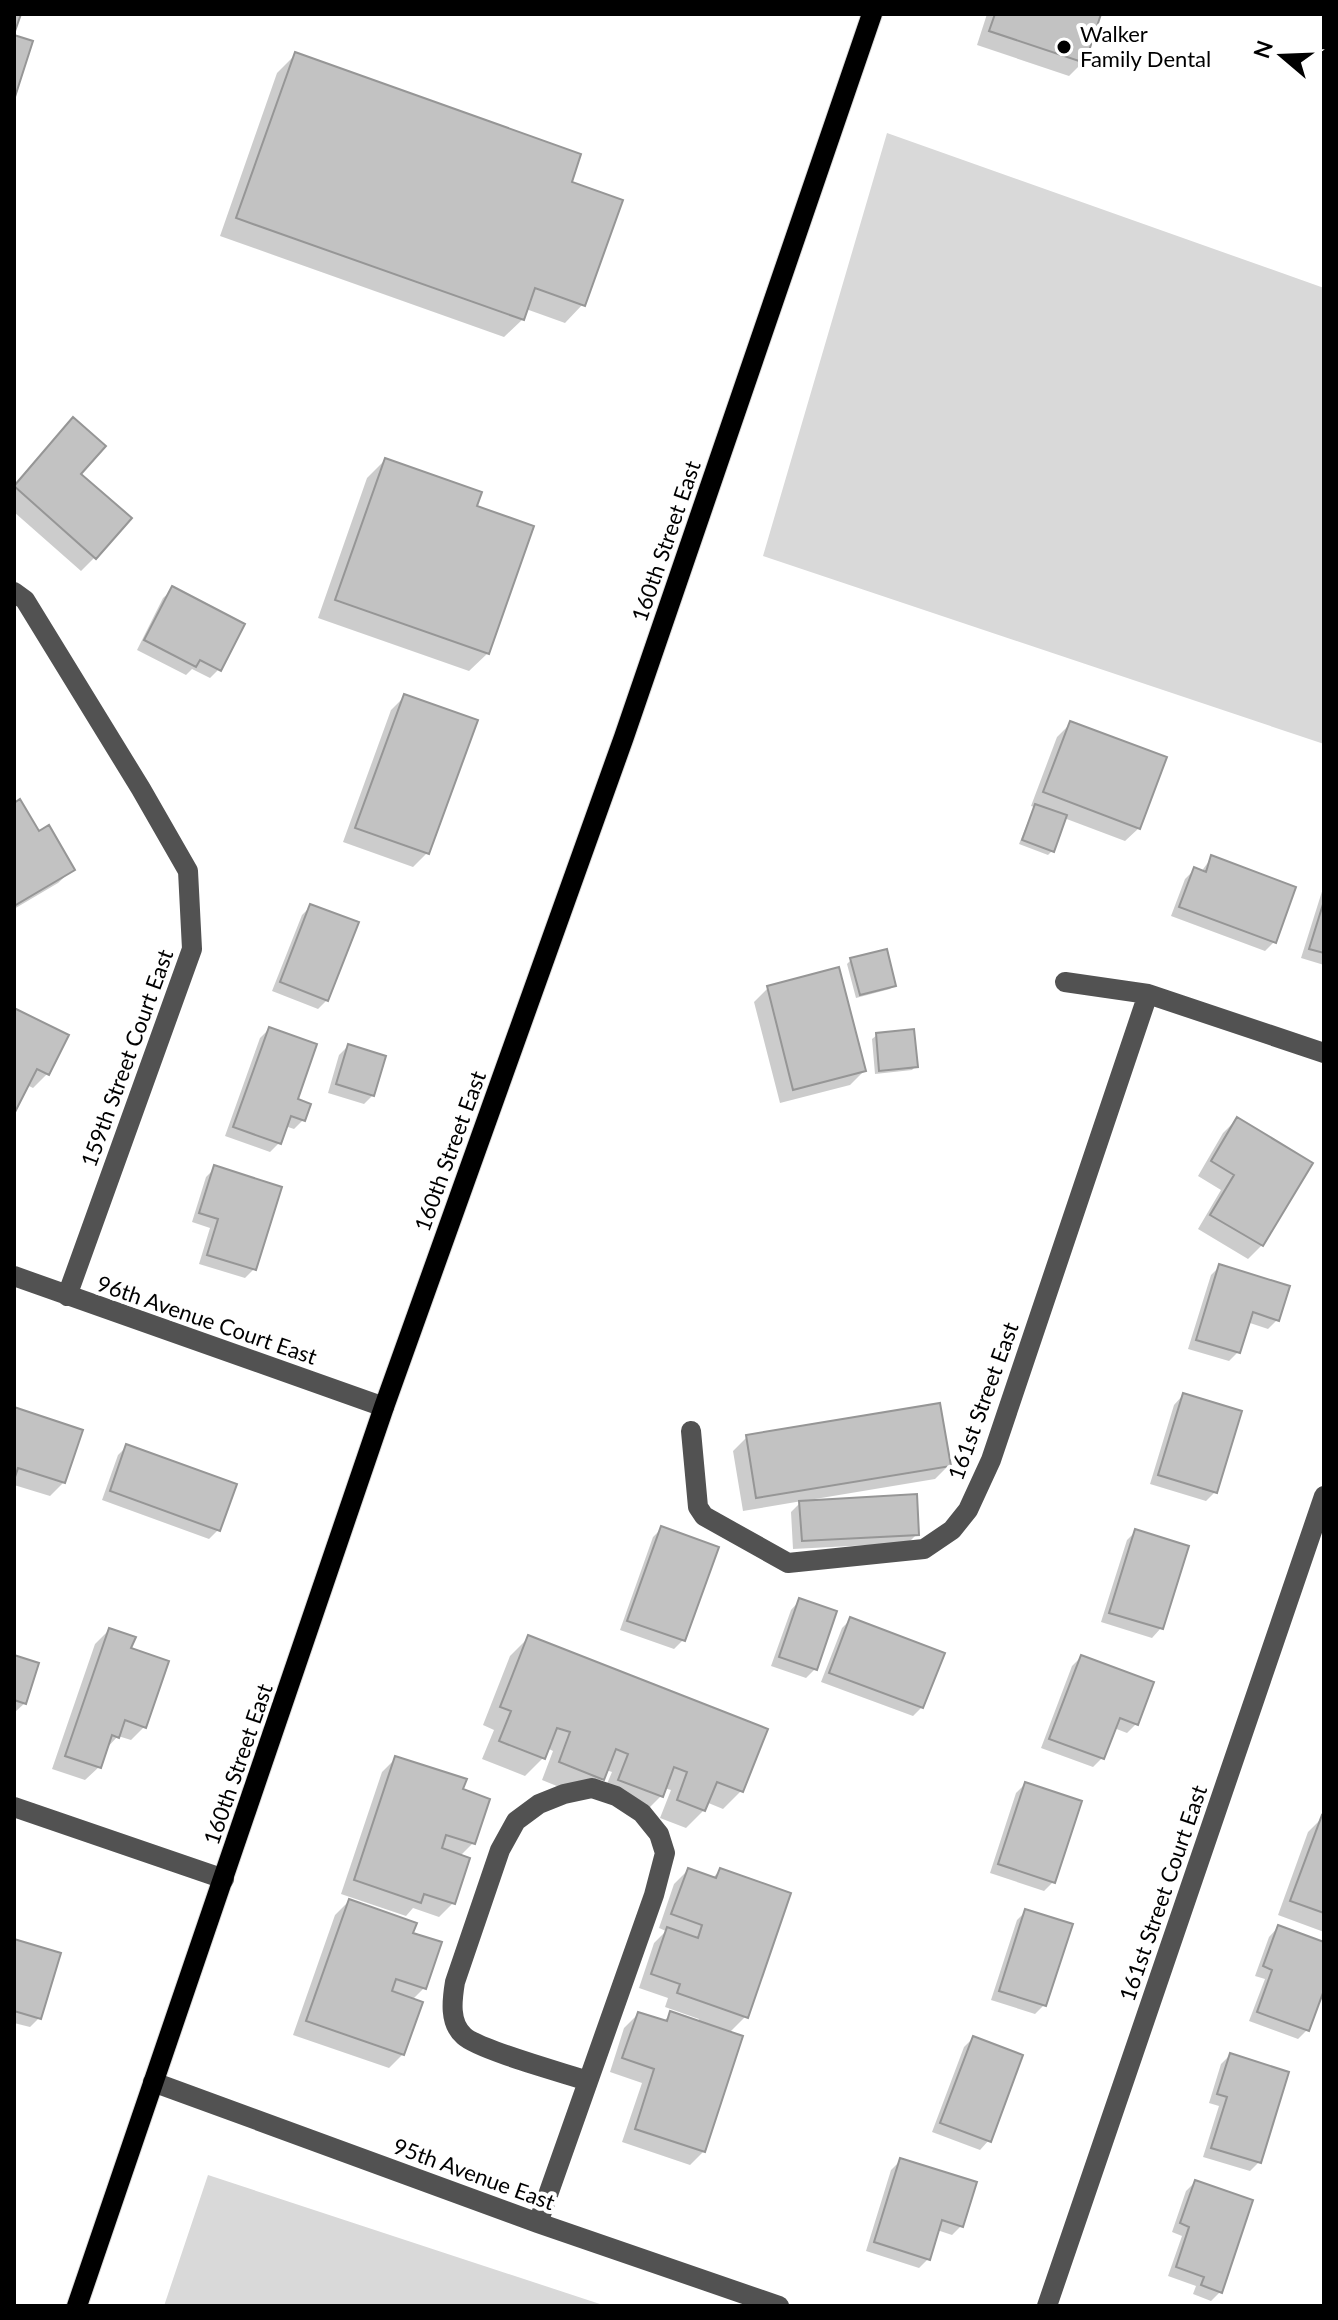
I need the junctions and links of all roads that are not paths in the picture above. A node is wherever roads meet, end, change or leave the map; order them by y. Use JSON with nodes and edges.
{"nodes":[{"id":1,"x":872,"y":14,"type":"edge"},
{"id":2,"x":14,"y":592,"type":"edge"},
{"id":3,"x":1065,"y":982,"type":"dead end"},
{"id":4,"x":1148,"y":994,"type":"junction"},
{"id":5,"x":1324,"y":1053,"type":"edge"},
{"id":6,"x":14,"y":1276,"type":"edge"},
{"id":7,"x":67,"y":1296,"type":"junction"},
{"id":8,"x":384,"y":1407,"type":"junction"},
{"id":9,"x":691,"y":1431,"type":"dead end"},
{"id":10,"x":1324,"y":1496,"type":"edge"},
{"id":11,"x":14,"y":1807,"type":"edge"},
{"id":12,"x":224,"y":1879,"type":"junction"},
{"id":13,"x":588,"y":2081,"type":"junction"},
{"id":14,"x":153,"y":2082,"type":"junction"},
{"id":15,"x":538,"y":2223,"type":"junction"},
{"id":16,"x":77,"y":2306,"type":"edge"},
{"id":17,"x":779,"y":2306,"type":"edge"},
{"id":18,"x":1047,"y":2306,"type":"edge"}],
"edges":[{"from":1,"to":8,"type":"main road","name":"160th Street East"},
{"from":2,"to":7,"type":"street","name":"159th Street Court East"},
{"from":3,"to":4,"type":"street"},
{"from":4,"to":5,"type":"street"},
{"from":4,"to":9,"type":"street","name":"161st Street East"},
{"from":6,"to":7,"type":"street","name":"96th Avenue Court East"},
{"from":7,"to":8,"type":"street","name":"96th Avenue Court East"},
{"from":8,"to":12,"type":"main road","name":"160th Street East"},
{"from":10,"to":18,"type":"street","name":"161st Street Court East"},
{"from":11,"to":12,"type":"street"},
{"from":12,"to":14,"type":"main road","name":"160th Street East"},
{"from":13,"to":13,"type":"street"},
{"from":13,"to":15,"type":"street"},
{"from":14,"to":15,"type":"street","name":"95th Avenue East"},
{"from":14,"to":16,"type":"main road","name":"160th Street East"},
{"from":15,"to":17,"type":"street","name":"95th Avenue East"}]}
